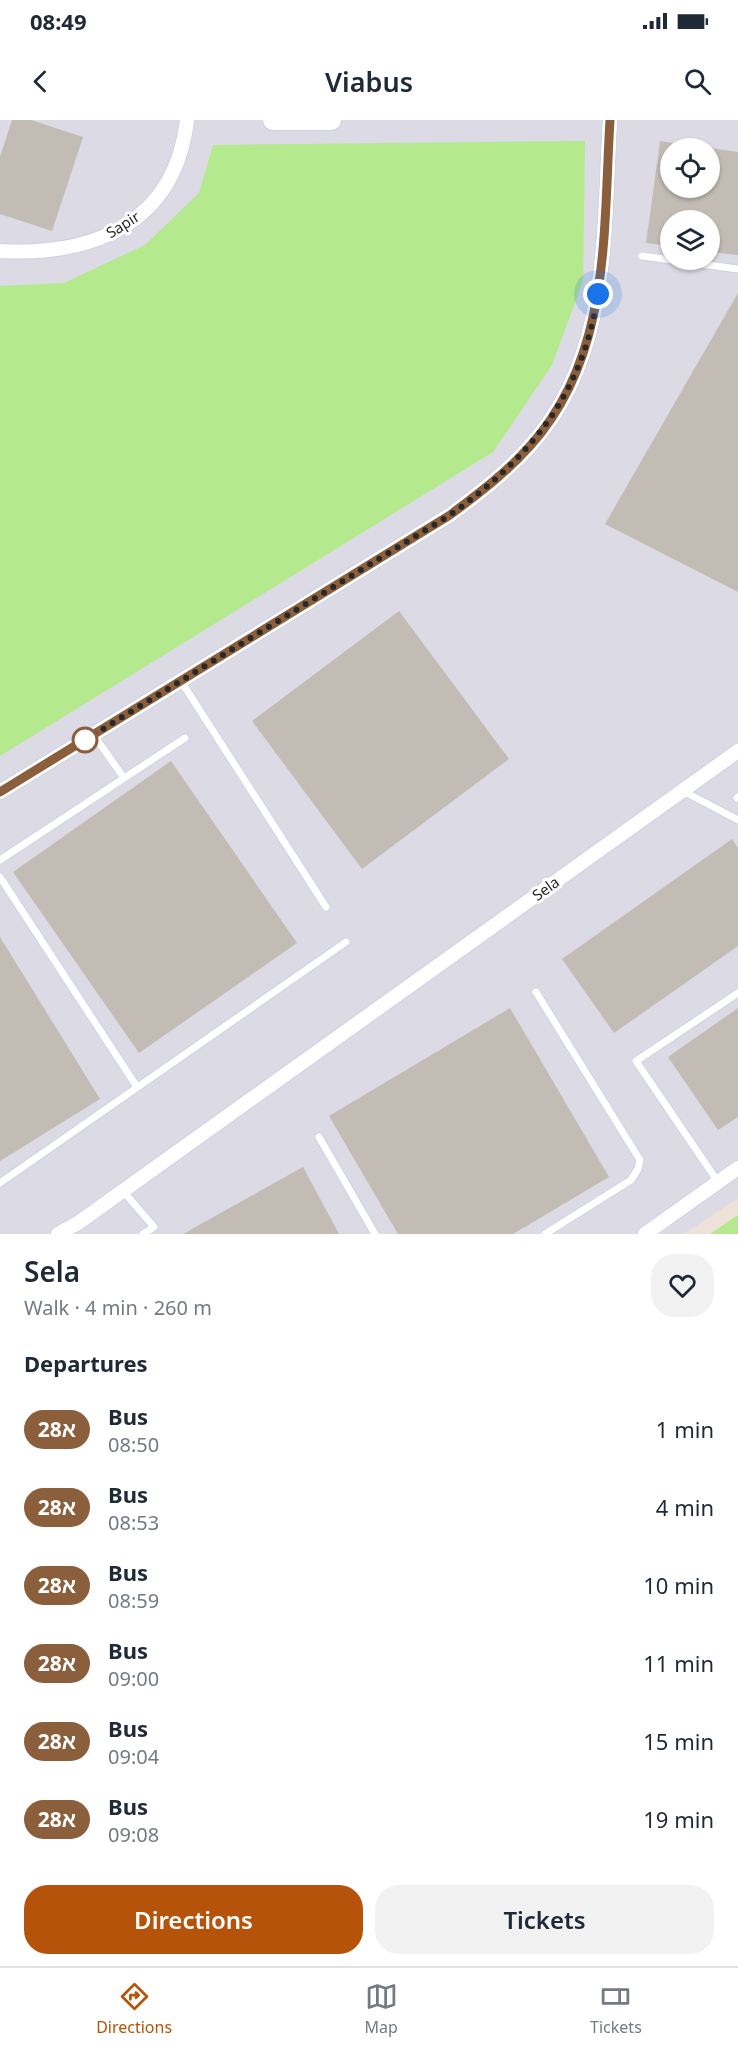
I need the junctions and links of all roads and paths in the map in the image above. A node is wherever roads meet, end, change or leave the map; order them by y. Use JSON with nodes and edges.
{"nodes":[{"id":1,"x":187,"y":120,"type":"edge"},
{"id":2,"x":273,"y":120,"type":"edge"},
{"id":3,"x":331,"y":120,"type":"edge"},
{"id":4,"x":610,"y":120,"type":"edge"},
{"id":5,"x":0,"y":251,"type":"edge"},
{"id":6,"x":642,"y":256,"type":"dead end"},
{"id":7,"x":738,"y":269,"type":"edge"},
{"id":8,"x":181,"y":681,"type":"junction"},
{"id":9,"x":93,"y":735,"type":"junction"},
{"id":10,"x":185,"y":738,"type":"dead end"},
{"id":11,"x":738,"y":751,"type":"edge"},
{"id":12,"x":124,"y":778,"type":"junction"},
{"id":13,"x":0,"y":792,"type":"edge"},
{"id":14,"x":683,"y":792,"type":"junction"},
{"id":15,"x":738,"y":820,"type":"edge"},
{"id":16,"x":0,"y":860,"type":"edge"},
{"id":17,"x":0,"y":877,"type":"edge"},
{"id":18,"x":326,"y":907,"type":"dead end"},
{"id":19,"x":346,"y":942,"type":"dead end"},
{"id":20,"x":536,"y":992,"type":"dead end"},
{"id":21,"x":738,"y":993,"type":"edge"},
{"id":22,"x":137,"y":1088,"type":"junction"},
{"id":23,"x":319,"y":1137,"type":"dead end"},
{"id":24,"x":738,"y":1168,"type":"edge"},
{"id":25,"x":718,"y":1182,"type":"junction"},
{"id":26,"x":0,"y":1183,"type":"edge"},
{"id":27,"x":123,"y":1191,"type":"junction"},
{"id":28,"x":58,"y":1234,"type":"edge"},
{"id":29,"x":142,"y":1234,"type":"edge"},
{"id":30,"x":375,"y":1234,"type":"edge"},
{"id":31,"x":545,"y":1234,"type":"edge"},
{"id":32,"x":645,"y":1234,"type":"edge"}],
"edges":[{"from":1,"to":5,"type":"street","name":"Sapir"},
{"from":2,"to":3,"type":"street"},
{"from":4,"to":8,"type":"street"},
{"from":6,"to":7,"type":"lane"},
{"from":8,"to":9,"type":"street"},
{"from":8,"to":18,"type":"lane"},
{"from":9,"to":12,"type":"lane"},
{"from":9,"to":13,"type":"street"},
{"from":10,"to":12,"type":"lane"},
{"from":11,"to":14,"type":"street","name":"Sela"},
{"from":12,"to":16,"type":"lane"},
{"from":14,"to":15,"type":"lane"},
{"from":14,"to":27,"type":"street","name":"Sela"},
{"from":17,"to":22,"type":"lane"},
{"from":19,"to":22,"type":"lane"},
{"from":20,"to":31,"type":"lane"},
{"from":21,"to":25,"type":"lane"},
{"from":22,"to":26,"type":"lane"},
{"from":23,"to":30,"type":"lane"},
{"from":24,"to":25,"type":"street"},
{"from":25,"to":32,"type":"street"},
{"from":27,"to":28,"type":"street","name":"Sela"},
{"from":27,"to":29,"type":"lane"}]}
